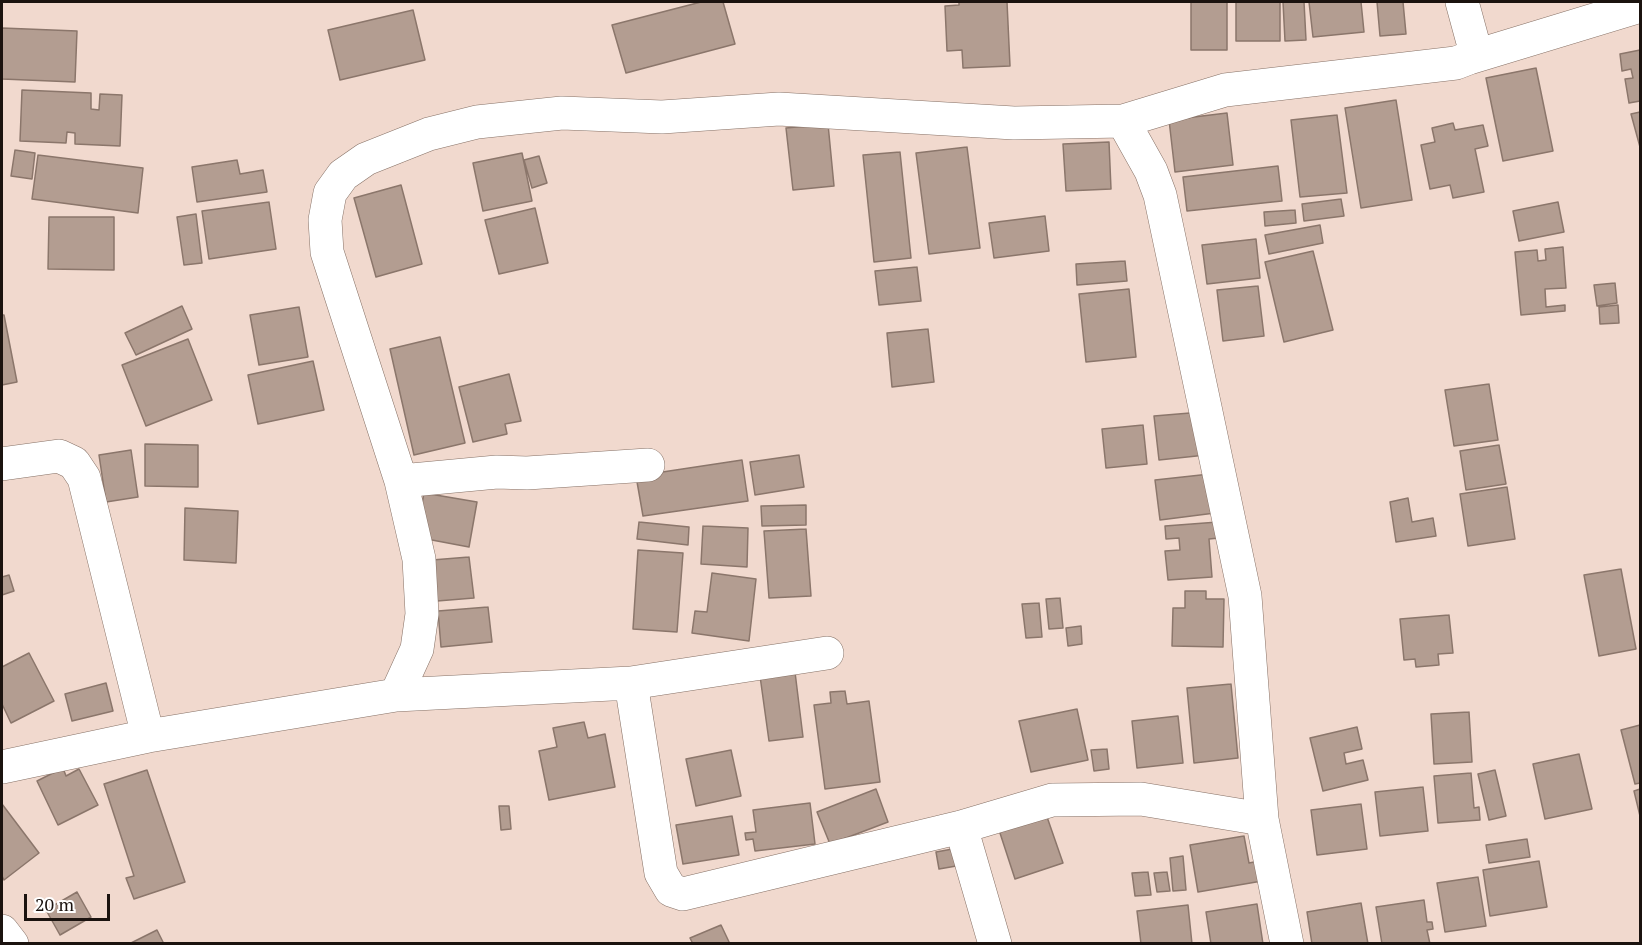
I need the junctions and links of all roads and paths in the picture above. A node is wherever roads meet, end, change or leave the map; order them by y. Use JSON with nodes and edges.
{"nodes":[{"id":1,"x":1462,"y":2,"type":"edge"},
{"id":2,"x":1641,"y":6,"type":"edge"},
{"id":3,"x":1469,"y":58,"type":"junction"},
{"id":4,"x":1123,"y":121,"type":"junction"},
{"id":5,"x":2,"y":464,"type":"edge"},
{"id":6,"x":648,"y":465,"type":"dead end"},
{"id":7,"x":401,"y":481,"type":"junction"},
{"id":8,"x":827,"y":653,"type":"dead end"},
{"id":9,"x":631,"y":683,"type":"junction"},
{"id":10,"x":396,"y":695,"type":"junction"},
{"id":11,"x":148,"y":736,"type":"junction"},
{"id":12,"x":2,"y":767,"type":"edge"},
{"id":13,"x":1262,"y":819,"type":"junction"},
{"id":14,"x":961,"y":827,"type":"junction"},
{"id":15,"x":2,"y":931,"type":"edge"},
{"id":16,"x":12,"y":944,"type":"edge"},
{"id":17,"x":995,"y":944,"type":"edge"},
{"id":18,"x":1287,"y":944,"type":"edge"}],
"edges":[{"from":1,"to":3,"type":"street"},
{"from":2,"to":3,"type":"street"},
{"from":3,"to":4,"type":"street"},
{"from":4,"to":7,"type":"street"},
{"from":4,"to":13,"type":"street"},
{"from":5,"to":11,"type":"street"},
{"from":6,"to":7,"type":"street"},
{"from":7,"to":10,"type":"street"},
{"from":8,"to":9,"type":"street"},
{"from":9,"to":10,"type":"street"},
{"from":9,"to":14,"type":"street"},
{"from":10,"to":11,"type":"street"},
{"from":11,"to":12,"type":"street"},
{"from":13,"to":14,"type":"street"},
{"from":13,"to":18,"type":"street"},
{"from":14,"to":17,"type":"street"},
{"from":15,"to":16,"type":"street"}]}
